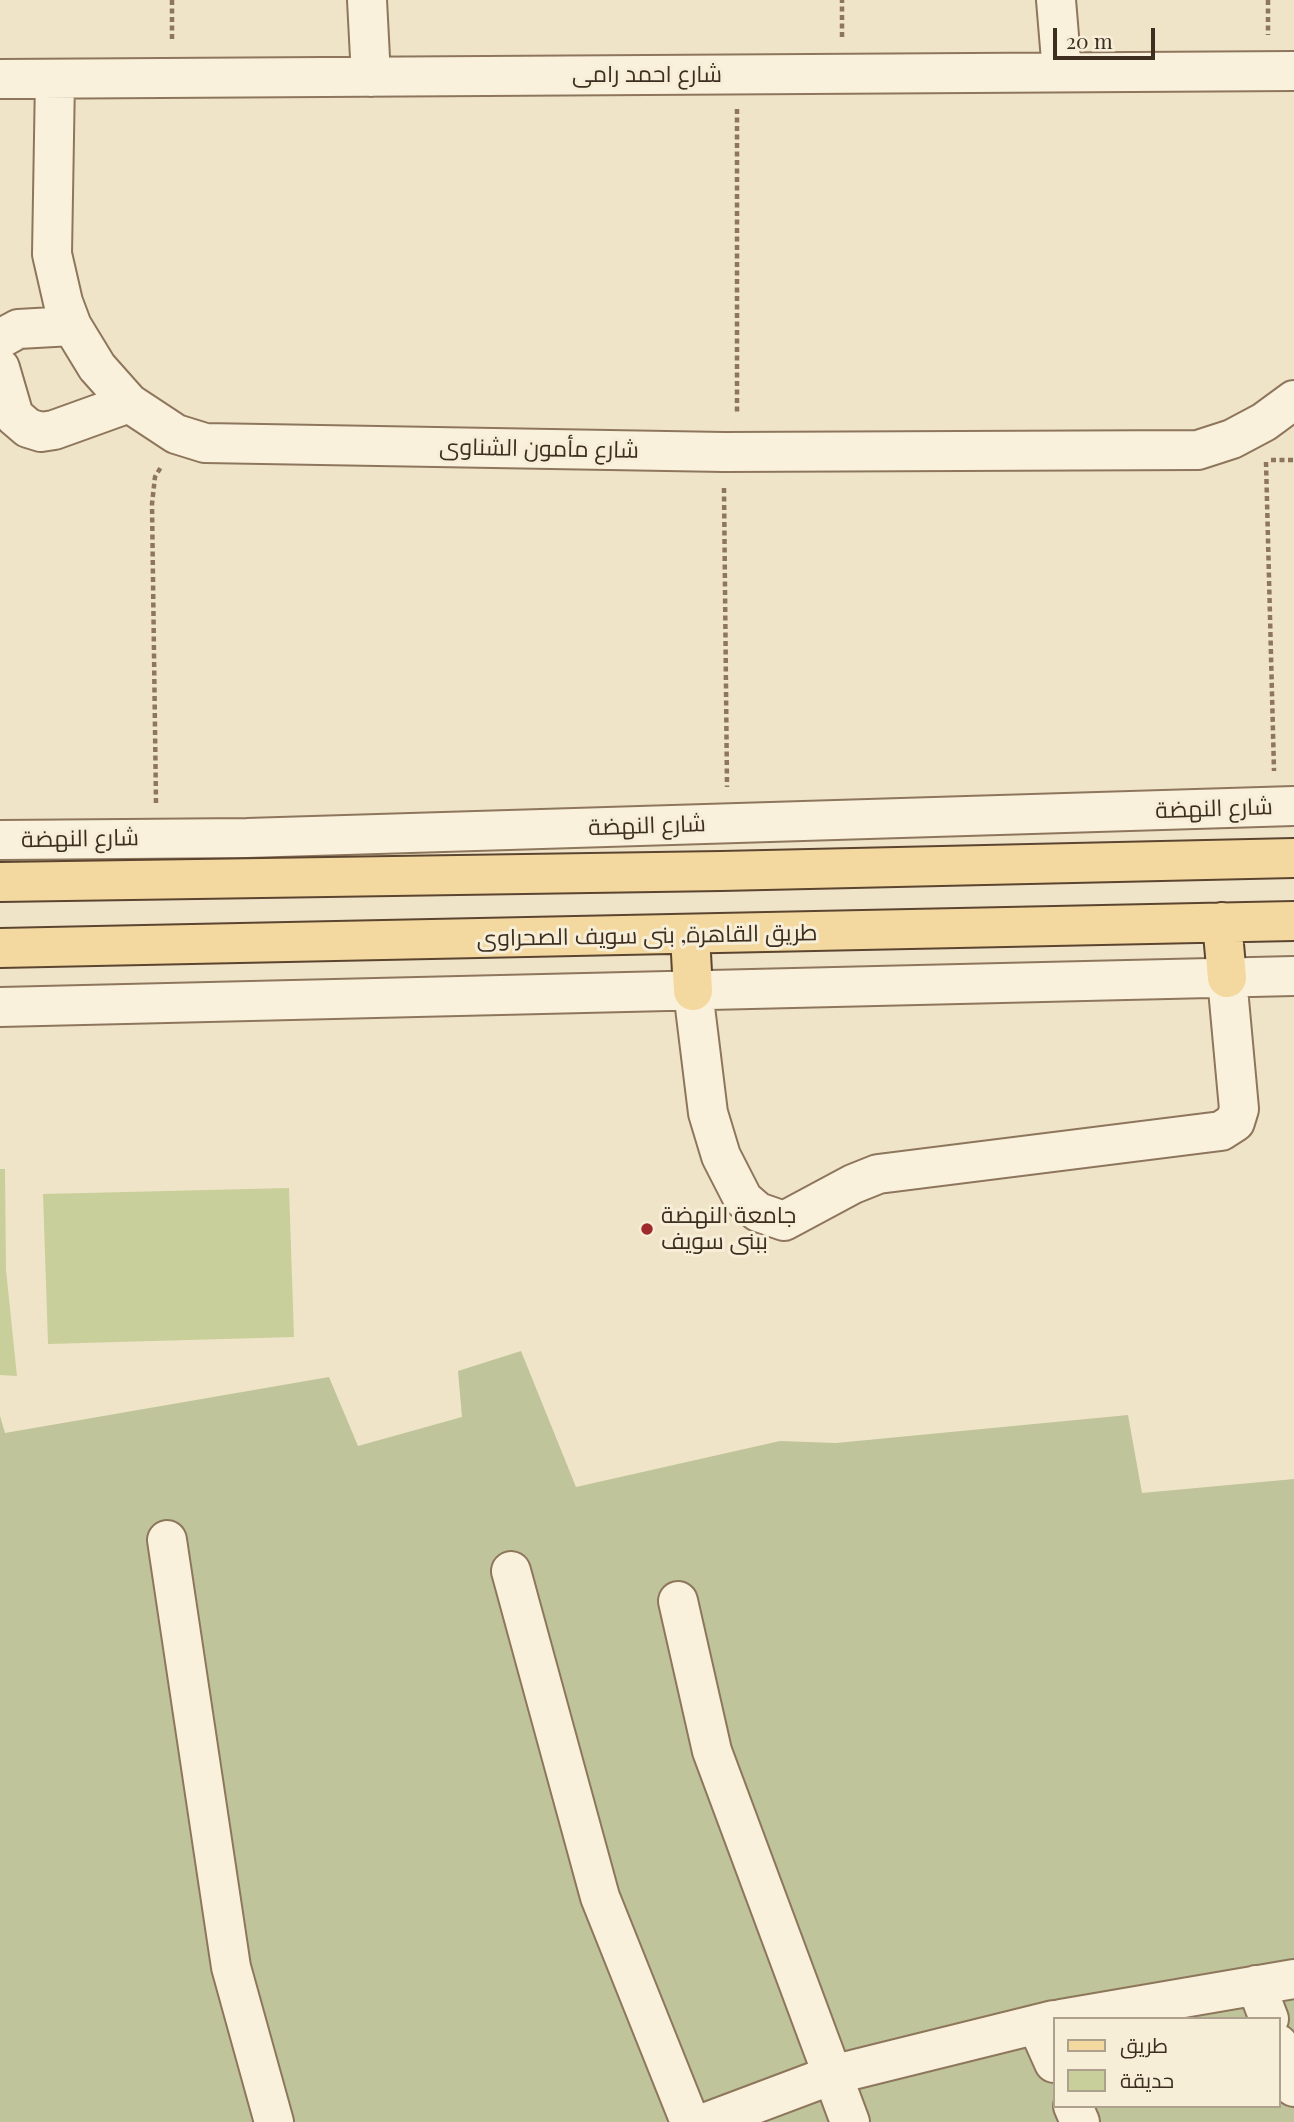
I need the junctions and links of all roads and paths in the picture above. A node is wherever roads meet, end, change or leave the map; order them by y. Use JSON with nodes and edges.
{"nodes":[{"id":1,"x":367,"y":0,"type":"edge"},
{"id":2,"x":1056,"y":0,"type":"edge"},
{"id":3,"x":1294,"y":71,"type":"edge"},
{"id":4,"x":1062,"y":72,"type":"junction"},
{"id":5,"x":737,"y":74,"type":"junction"},
{"id":6,"x":371,"y":77,"type":"junction"},
{"id":7,"x":0,"y":79,"type":"edge"},
{"id":8,"x":55,"y":79,"type":"junction"},
{"id":9,"x":72,"y":326,"type":"junction"},
{"id":10,"x":0,"y":339,"type":"edge"},
{"id":11,"x":0,"y":368,"type":"edge"},
{"id":12,"x":129,"y":403,"type":"junction"},
{"id":13,"x":1284,"y":410,"type":"edge"},
{"id":14,"x":205,"y":443,"type":"junction"},
{"id":15,"x":730,"y":452,"type":"junction"},
{"id":16,"x":1294,"y":460,"type":"edge"},
{"id":17,"x":1266,"y":461,"type":"junction"},
{"id":18,"x":1284,"y":807,"type":"edge"},
{"id":19,"x":727,"y":823,"type":"junction"},
{"id":20,"x":156,"y":839,"type":"junction"},
{"id":21,"x":0,"y":840,"type":"edge"},
{"id":22,"x":1294,"y":858,"type":"edge"},
{"id":23,"x":0,"y":882,"type":"edge"},
{"id":24,"x":1294,"y":920,"type":"edge"},
{"id":25,"x":1222,"y":922,"type":"junction"},
{"id":26,"x":690,"y":936,"type":"junction"},
{"id":27,"x":0,"y":948,"type":"edge"},
{"id":28,"x":1294,"y":976,"type":"edge"},
{"id":29,"x":1227,"y":978,"type":"junction"},
{"id":30,"x":693,"y":991,"type":"junction"},
{"id":31,"x":0,"y":1007,"type":"edge"},
{"id":32,"x":167,"y":1541,"type":"dead end"},
{"id":33,"x":511,"y":1571,"type":"dead end"},
{"id":34,"x":678,"y":1601,"type":"dead end"},
{"id":35,"x":1294,"y":1979,"type":"edge"},
{"id":36,"x":1263,"y":2002,"type":"edge"},
{"id":37,"x":1096,"y":2017,"type":"edge"},
{"id":38,"x":1051,"y":2021,"type":"edge"},
{"id":39,"x":1280,"y":2049,"type":"edge"},
{"id":40,"x":832,"y":2075,"type":"junction"},
{"id":41,"x":1294,"y":2087,"type":"edge"},
{"id":42,"x":274,"y":2122,"type":"edge"},
{"id":43,"x":690,"y":2122,"type":"edge"},
{"id":44,"x":707,"y":2122,"type":"edge"},
{"id":45,"x":850,"y":2122,"type":"edge"}],
"edges":[{"from":1,"to":6,"type":"street"},
{"from":2,"to":4,"type":"street"},
{"from":3,"to":4,"type":"street","name":"شارع احمد رامى"},
{"from":4,"to":5,"type":"street","name":"شارع احمد رامى"},
{"from":5,"to":6,"type":"street","name":"شارع احمد رامى"},
{"from":5,"to":15,"type":"path"},
{"from":6,"to":8,"type":"street","name":"شارع احمد رامى"},
{"from":7,"to":8,"type":"street","name":"شارع احمد رامى"},
{"from":8,"to":9,"type":"street","name":"شارع مأمون الشناوى"},
{"from":9,"to":10,"type":"street"},
{"from":9,"to":12,"type":"street","name":"شارع مأمون الشناوى"},
{"from":11,"to":12,"type":"street"},
{"from":12,"to":14,"type":"street","name":"شارع مأمون الشناوى"},
{"from":13,"to":15,"type":"street","name":"شارع مأمون الشناوى"},
{"from":13,"to":17,"type":"path"},
{"from":14,"to":15,"type":"street","name":"شارع مأمون الشناوى"},
{"from":14,"to":20,"type":"path"},
{"from":15,"to":19,"type":"path"},
{"from":16,"to":17,"type":"path"},
{"from":17,"to":18,"type":"path"},
{"from":18,"to":19,"type":"street","name":"شارع النهضة"},
{"from":19,"to":20,"type":"street","name":"شارع النهضة"},
{"from":20,"to":21,"type":"street","name":"شارع النهضة"},
{"from":22,"to":23,"type":"main road"},
{"from":24,"to":25,"type":"main road","name":"طريق القاهرة, بنى سويف الصحراوى"},
{"from":25,"to":26,"type":"main road","name":"طريق القاهرة, بنى سويف الصحراوى"},
{"from":25,"to":29,"type":"main road"},
{"from":26,"to":27,"type":"main road","name":"طريق القاهرة, بنى سويف الصحراوى"},
{"from":26,"to":30,"type":"main road"},
{"from":28,"to":29,"type":"street"},
{"from":29,"to":30,"type":"street"},
{"from":29,"to":30,"type":"street"},
{"from":30,"to":31,"type":"street"},
{"from":32,"to":42,"type":"street"},
{"from":33,"to":43,"type":"street"},
{"from":34,"to":40,"type":"street"},
{"from":35,"to":36,"type":"street"},
{"from":36,"to":37,"type":"street"},
{"from":38,"to":40,"type":"street"},
{"from":39,"to":41,"type":"street"},
{"from":40,"to":44,"type":"street"},
{"from":40,"to":45,"type":"street"}]}
